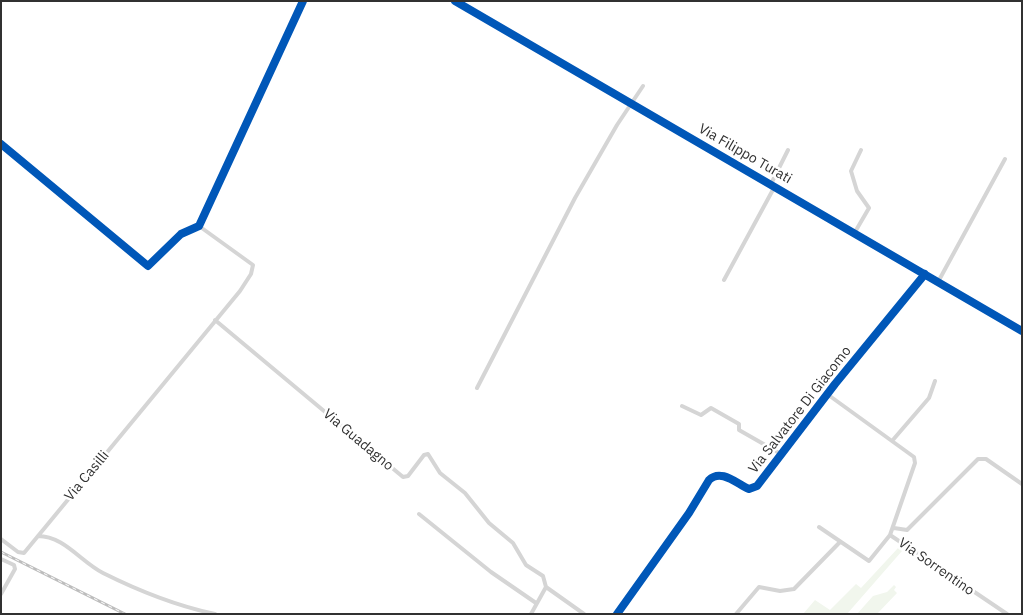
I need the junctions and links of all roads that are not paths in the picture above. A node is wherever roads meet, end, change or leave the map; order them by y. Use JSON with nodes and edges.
{"nodes":[{"id":1,"x":303,"y":1,"type":"edge"},
{"id":2,"x":455,"y":1,"type":"edge"},
{"id":3,"x":643,"y":86,"type":"dead end"},
{"id":4,"x":633,"y":104,"type":"junction"},
{"id":5,"x":1,"y":144,"type":"edge"},
{"id":6,"x":788,"y":150,"type":"dead end"},
{"id":7,"x":861,"y":150,"type":"dead end"},
{"id":8,"x":1006,"y":159,"type":"dead end"},
{"id":9,"x":773,"y":185,"type":"junction"},
{"id":10,"x":199,"y":226,"type":"junction"},
{"id":11,"x":855,"y":232,"type":"junction"},
{"id":12,"x":925,"y":274,"type":"junction"},
{"id":13,"x":724,"y":280,"type":"dead end"},
{"id":14,"x":938,"y":282,"type":"junction"},
{"id":15,"x":215,"y":320,"type":"junction"},
{"id":16,"x":1022,"y":331,"type":"edge"},
{"id":17,"x":935,"y":381,"type":"dead end"},
{"id":18,"x":476,"y":388,"type":"dead end"},
{"id":19,"x":827,"y":394,"type":"junction"},
{"id":20,"x":682,"y":406,"type":"dead end"},
{"id":21,"x":892,"y":441,"type":"junction"},
{"id":22,"x":781,"y":454,"type":"junction"},
{"id":23,"x":1022,"y":484,"type":"edge"},
{"id":24,"x":419,"y":514,"type":"dead end"},
{"id":25,"x":819,"y":527,"type":"dead end"},
{"id":26,"x":894,"y":528,"type":"junction"},
{"id":27,"x":38,"y":536,"type":"junction"},
{"id":28,"x":890,"y":536,"type":"junction"},
{"id":29,"x":1,"y":539,"type":"edge"},
{"id":30,"x":840,"y":542,"type":"junction"},
{"id":31,"x":1,"y":559,"type":"edge"},
{"id":32,"x":546,"y":587,"type":"junction"},
{"id":33,"x":1,"y":594,"type":"edge"},
{"id":34,"x":536,"y":603,"type":"junction"},
{"id":35,"x":216,"y":614,"type":"edge"},
{"id":36,"x":531,"y":614,"type":"edge"},
{"id":37,"x":584,"y":614,"type":"edge"},
{"id":38,"x":616,"y":614,"type":"edge"},
{"id":39,"x":736,"y":614,"type":"edge"},
{"id":40,"x":1007,"y":614,"type":"edge"}],
"edges":[{"from":1,"to":10,"type":"street"},
{"from":2,"to":4,"type":"street","name":"Via Filippo Turati"},
{"from":3,"to":4,"type":"street"},
{"from":4,"to":9,"type":"street","name":"Via Filippo Turati"},
{"from":4,"to":18,"type":"street"},
{"from":5,"to":10,"type":"street"},
{"from":6,"to":9,"type":"street"},
{"from":7,"to":11,"type":"street"},
{"from":8,"to":14,"type":"street"},
{"from":9,"to":11,"type":"street","name":"Via Filippo Turati"},
{"from":9,"to":13,"type":"street"},
{"from":10,"to":15,"type":"street","name":"Via Casilli"},
{"from":11,"to":12,"type":"street","name":"Via Filippo Turati"},
{"from":12,"to":14,"type":"street","name":"Via Filippo Turati"},
{"from":12,"to":19,"type":"street","name":"Via Salvatore Di Giacomo"},
{"from":14,"to":16,"type":"street","name":"Via Filippo Turati"},
{"from":15,"to":27,"type":"street","name":"Via Casilli"},
{"from":15,"to":32,"type":"street","name":"Via Guadagno"},
{"from":17,"to":21,"type":"street"},
{"from":19,"to":21,"type":"street","name":"Via Sorrentino"},
{"from":19,"to":22,"type":"street","name":"Via Salvatore Di Giacomo"},
{"from":20,"to":22,"type":"street"},
{"from":21,"to":26,"type":"street","name":"Via Sorrentino"},
{"from":22,"to":38,"type":"street","name":"Via Salvatore Di Giacomo"},
{"from":23,"to":26,"type":"street"},
{"from":24,"to":34,"type":"street"},
{"from":25,"to":30,"type":"street","name":"Via Sorrentino"},
{"from":26,"to":28,"type":"street","name":"Via Sorrentino"},
{"from":27,"to":29,"type":"street","name":"Via Casilli"},
{"from":27,"to":35,"type":"street"},
{"from":28,"to":30,"type":"street","name":"Via Sorrentino"},
{"from":28,"to":40,"type":"street","name":"Via Sorrentino"},
{"from":30,"to":39,"type":"street"},
{"from":31,"to":33,"type":"street"},
{"from":32,"to":34,"type":"street"},
{"from":32,"to":37,"type":"street"},
{"from":34,"to":36,"type":"street"}]}
